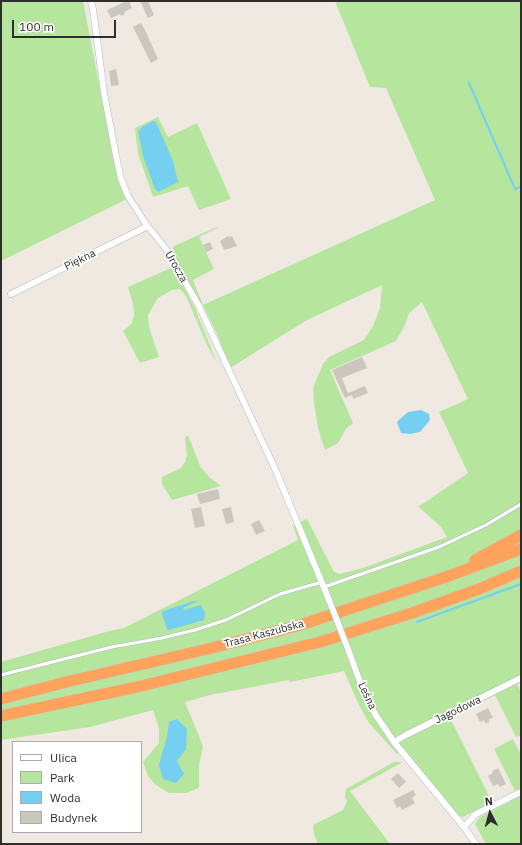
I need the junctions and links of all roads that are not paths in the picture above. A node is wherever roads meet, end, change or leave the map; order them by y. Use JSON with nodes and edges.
{"nodes":[{"id":1,"x":91,"y":1,"type":"edge"},
{"id":2,"x":148,"y":226,"type":"junction"},
{"id":3,"x":11,"y":294,"type":"dead end"},
{"id":4,"x":521,"y":504,"type":"edge"},
{"id":5,"x":299,"y":524,"type":"joint"},
{"id":6,"x":521,"y":536,"type":"edge"},
{"id":7,"x":521,"y":549,"type":"edge"},
{"id":8,"x":521,"y":571,"type":"edge"},
{"id":9,"x":521,"y":576,"type":"edge"},
{"id":10,"x":323,"y":584,"type":"junction"},
{"id":11,"x":413,"y":588,"type":"junction"},
{"id":12,"x":480,"y":589,"type":"junction"},
{"id":13,"x":1,"y":675,"type":"edge"},
{"id":14,"x":521,"y":678,"type":"edge"},
{"id":15,"x":1,"y":700,"type":"edge"},
{"id":16,"x":1,"y":716,"type":"edge"},
{"id":17,"x":394,"y":742,"type":"junction"},
{"id":18,"x":521,"y":792,"type":"edge"},
{"id":19,"x":464,"y":827,"type":"junction"},
{"id":20,"x":476,"y":844,"type":"edge"}],
"edges":[{"from":1,"to":2,"type":"street","name":"Urocza"},
{"from":2,"to":3,"type":"street","name":"Piękna"},
{"from":2,"to":5,"type":"street","name":"Urocza"},
{"from":4,"to":10,"type":"lane"},
{"from":5,"to":10,"type":"street","name":"Leśna"},
{"from":6,"to":11,"type":"highway"},
{"from":7,"to":11,"type":"highway","name":"Trasa Kaszubska"},
{"from":8,"to":12,"type":"highway","name":"Trasa Kaszubska"},
{"from":9,"to":12,"type":"highway"},
{"from":10,"to":13,"type":"lane"},
{"from":10,"to":17,"type":"street","name":"Leśna","bridge":true},
{"from":11,"to":15,"type":"highway","name":"Trasa Kaszubska"},
{"from":12,"to":16,"type":"highway","name":"Trasa Kaszubska"},
{"from":14,"to":17,"type":"street","name":"Jagodowa"},
{"from":17,"to":19,"type":"street","name":"Leśna"},
{"from":18,"to":19,"type":"street"},
{"from":19,"to":20,"type":"street","name":"Leśna"}]}
